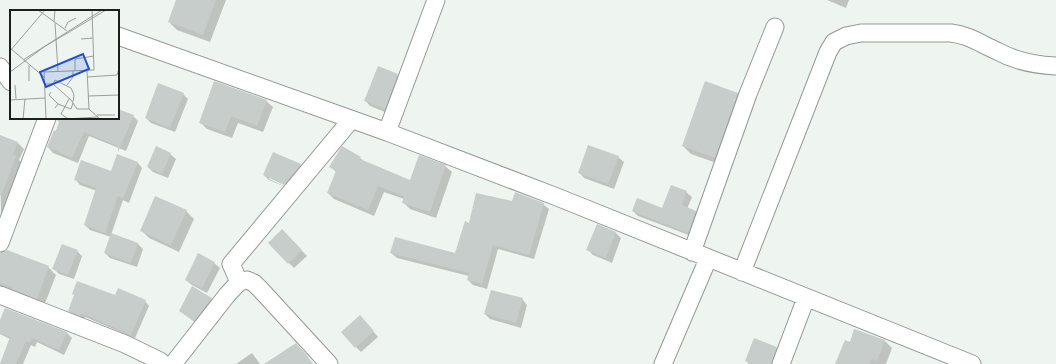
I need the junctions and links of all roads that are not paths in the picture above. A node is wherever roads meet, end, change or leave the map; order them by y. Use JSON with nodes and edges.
{"nodes":[{"id":1,"x":436,"y":0,"type":"edge"},
{"id":2,"x":775,"y":27,"type":"dead end"},
{"id":3,"x":119,"y":36,"type":"edge"},
{"id":4,"x":1056,"y":66,"type":"edge"},
{"id":5,"x":0,"y":67,"type":"edge"},
{"id":6,"x":10,"y":81,"type":"edge"},
{"id":7,"x":352,"y":120,"type":"junction"},
{"id":8,"x":42,"y":121,"type":"edge"},
{"id":9,"x":386,"y":132,"type":"junction"},
{"id":10,"x":0,"y":243,"type":"edge"},
{"id":11,"x":692,"y":252,"type":"junction"},
{"id":12,"x":708,"y":259,"type":"junction"},
{"id":13,"x":742,"y":272,"type":"junction"},
{"id":14,"x":239,"y":282,"type":"junction"},
{"id":15,"x":0,"y":295,"type":"edge"},
{"id":16,"x":806,"y":298,"type":"junction"},
{"id":17,"x":163,"y":364,"type":"edge"},
{"id":18,"x":173,"y":364,"type":"edge"},
{"id":19,"x":329,"y":364,"type":"edge"},
{"id":20,"x":663,"y":364,"type":"edge"},
{"id":21,"x":781,"y":364,"type":"edge"},
{"id":22,"x":972,"y":364,"type":"edge"}],
"edges":[{"from":1,"to":9,"type":"street"},
{"from":2,"to":11,"type":"street"},
{"from":3,"to":7,"type":"street"},
{"from":4,"to":13,"type":"street"},
{"from":5,"to":6,"type":"street"},
{"from":7,"to":9,"type":"street"},
{"from":7,"to":14,"type":"street"},
{"from":8,"to":10,"type":"street"},
{"from":9,"to":11,"type":"street"},
{"from":11,"to":12,"type":"street"},
{"from":12,"to":13,"type":"street"},
{"from":12,"to":20,"type":"street"},
{"from":13,"to":16,"type":"street"},
{"from":14,"to":18,"type":"street"},
{"from":14,"to":19,"type":"street"},
{"from":15,"to":17,"type":"street"},
{"from":16,"to":21,"type":"street"},
{"from":16,"to":22,"type":"street"}]}
